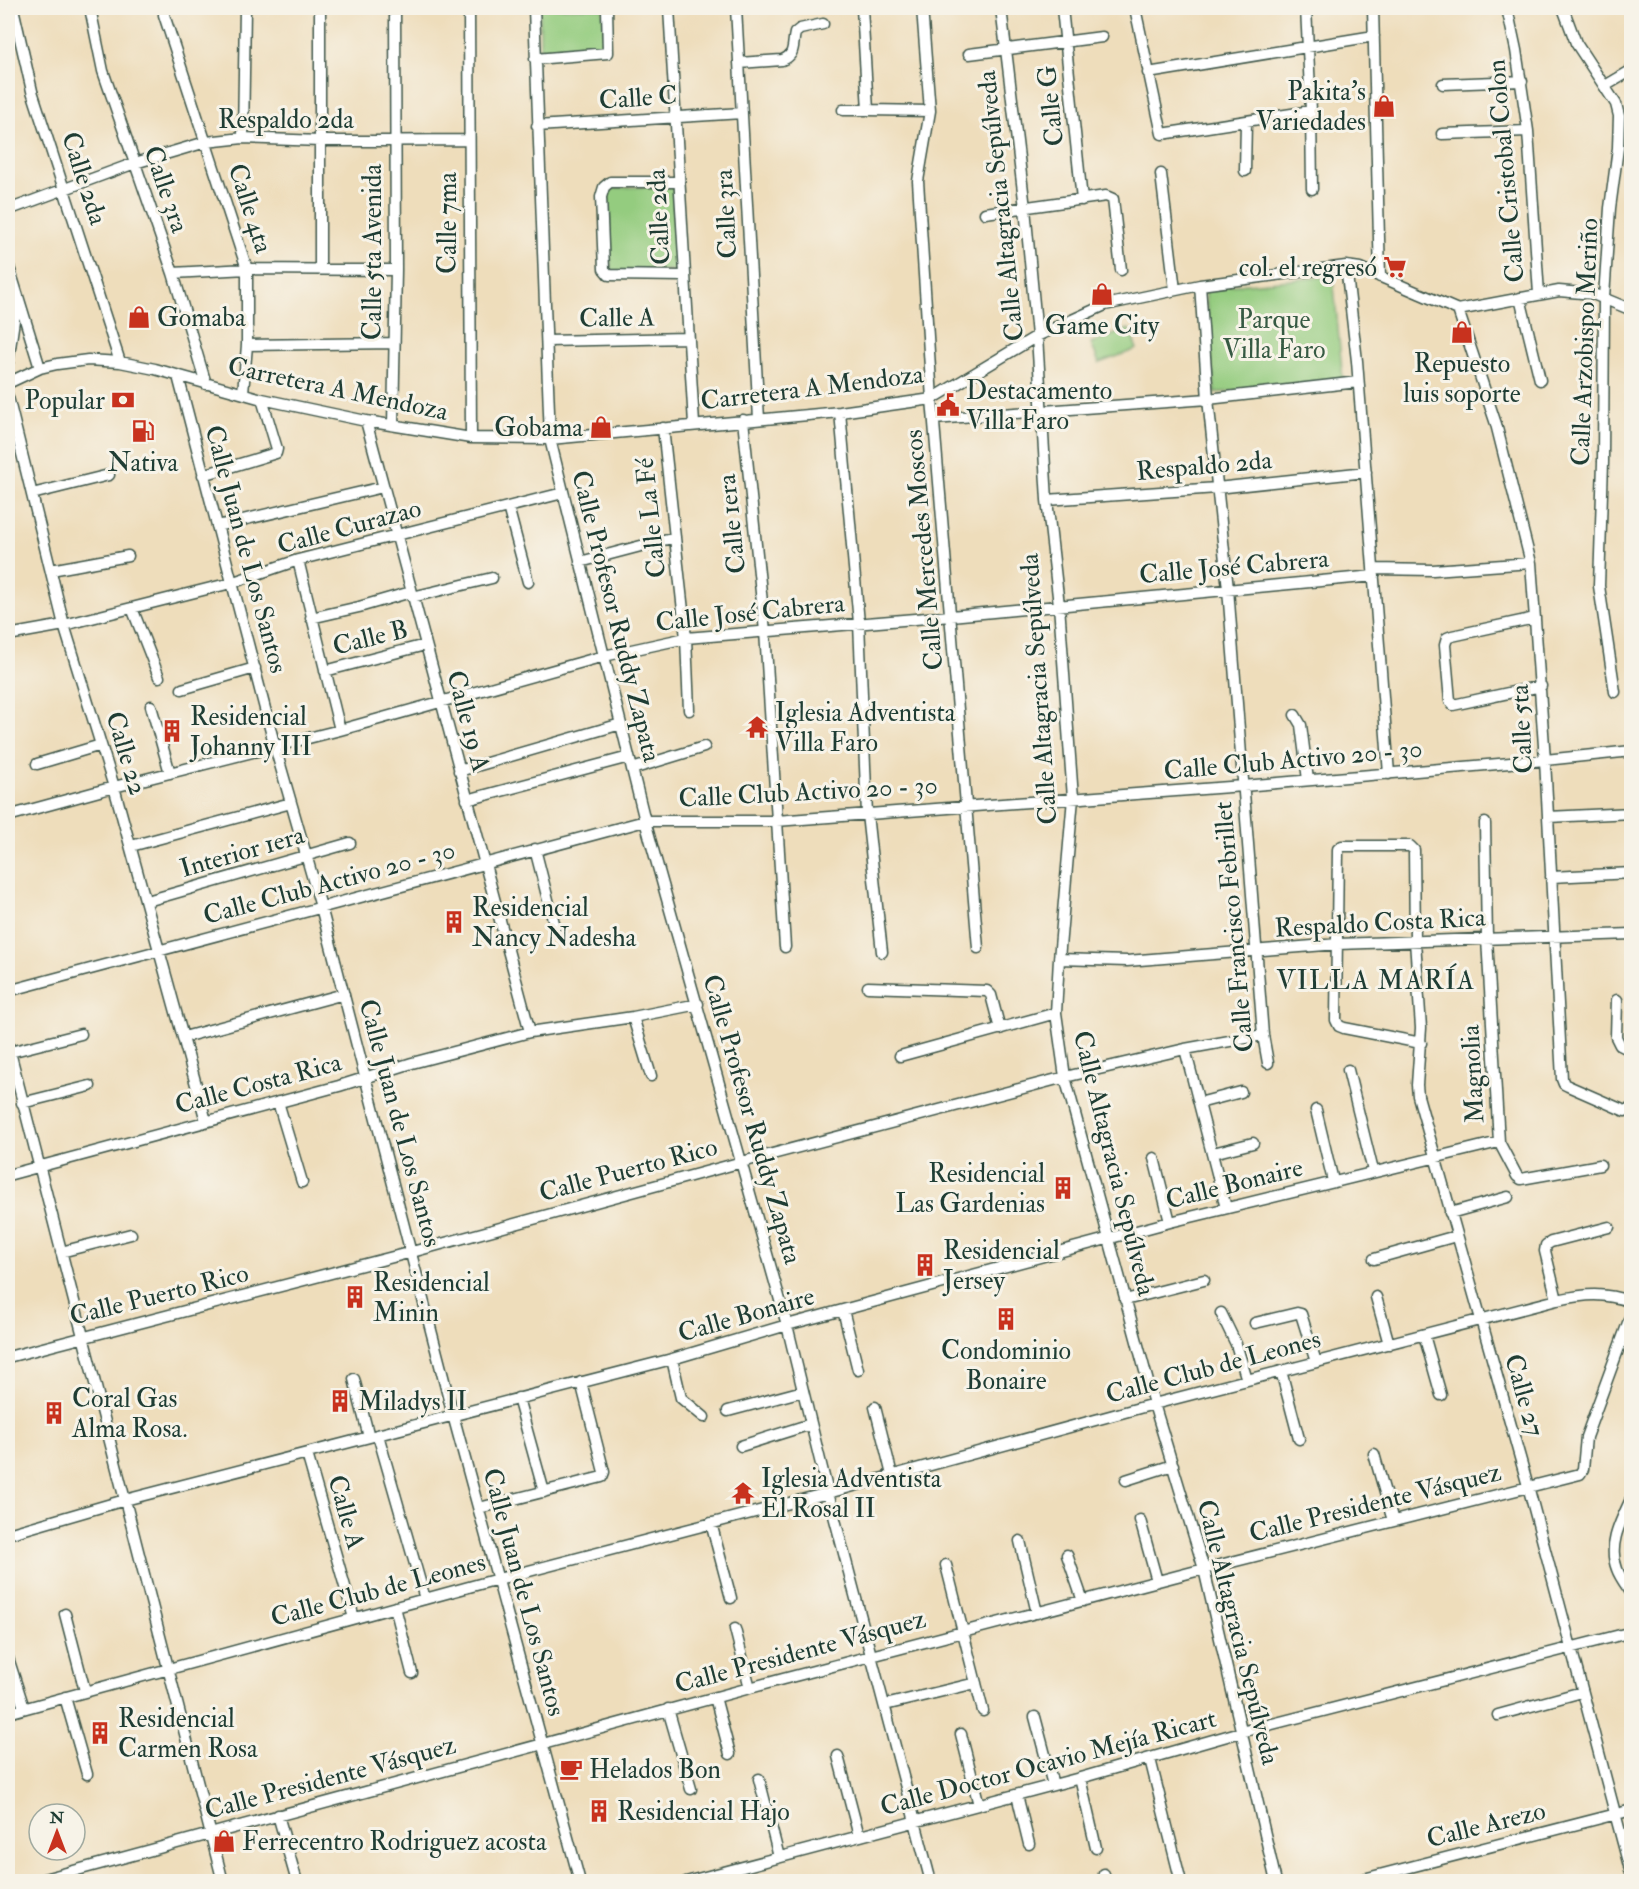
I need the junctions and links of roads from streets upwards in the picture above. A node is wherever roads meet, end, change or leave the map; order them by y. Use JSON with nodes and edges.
{"nodes":[{"id":1,"x":14,"y":8,"type":"edge"},
{"id":2,"x":90,"y":8,"type":"edge"},
{"id":3,"x":165,"y":8,"type":"edge"},
{"id":4,"x":245,"y":8,"type":"edge"},
{"id":5,"x":320,"y":8,"type":"edge"},
{"id":6,"x":395,"y":8,"type":"edge"},
{"id":7,"x":469,"y":8,"type":"edge"},
{"id":8,"x":534,"y":8,"type":"edge"},
{"id":9,"x":607,"y":8,"type":"edge"},
{"id":10,"x":669,"y":8,"type":"edge"},
{"id":11,"x":736,"y":8,"type":"edge"},
{"id":12,"x":862,"y":8,"type":"edge"},
{"id":13,"x":922,"y":8,"type":"edge"},
{"id":14,"x":1001,"y":8,"type":"edge"},
{"id":15,"x":1062,"y":8,"type":"edge"},
{"id":16,"x":1135,"y":8,"type":"edge"},
{"id":17,"x":1306,"y":8,"type":"edge"},
{"id":18,"x":1373,"y":8,"type":"edge"},
{"id":19,"x":1507,"y":8,"type":"edge"},
{"id":20,"x":1563,"y":8,"type":"edge"},
{"id":21,"x":823,"y":24,"type":"dead end"},
{"id":22,"x":1374,"y":36,"type":"junction"},
{"id":23,"x":1102,"y":38,"type":"dead end"},
{"id":24,"x":1066,"y":43,"type":"junction"},
{"id":25,"x":1308,"y":47,"type":"junction"},
{"id":26,"x":1005,"y":50,"type":"junction"},
{"id":27,"x":969,"y":54,"type":"dead end"},
{"id":28,"x":535,"y":59,"type":"junction"},
{"id":29,"x":739,"y":63,"type":"junction"},
{"id":30,"x":1632,"y":70,"type":"edge"},
{"id":31,"x":1148,"y":73,"type":"junction"},
{"id":32,"x":1522,"y":81,"type":"junction"},
{"id":33,"x":1443,"y":84,"type":"dead end"},
{"id":34,"x":1605,"y":86,"type":"junction"},
{"id":35,"x":843,"y":110,"type":"dead end"},
{"id":36,"x":868,"y":110,"type":"junction"},
{"id":37,"x":930,"y":111,"type":"junction"},
{"id":38,"x":1311,"y":111,"type":"junction"},
{"id":39,"x":742,"y":113,"type":"junction"},
{"id":40,"x":675,"y":117,"type":"junction"},
{"id":41,"x":1246,"y":122,"type":"junction"},
{"id":42,"x":537,"y":126,"type":"junction"},
{"id":43,"x":1528,"y":132,"type":"junction"},
{"id":44,"x":1442,"y":134,"type":"dead end"},
{"id":45,"x":243,"y":138,"type":"junction"},
{"id":46,"x":468,"y":140,"type":"junction"},
{"id":47,"x":320,"y":141,"type":"junction"},
{"id":48,"x":394,"y":141,"type":"junction"},
{"id":49,"x":206,"y":142,"type":"junction"},
{"id":50,"x":135,"y":163,"type":"junction"},
{"id":51,"x":1245,"y":171,"type":"dead end"},
{"id":52,"x":1161,"y":174,"type":"dead end"},
{"id":53,"x":678,"y":182,"type":"junction"},
{"id":54,"x":1312,"y":189,"type":"dead end"},
{"id":55,"x":65,"y":190,"type":"junction"},
{"id":56,"x":1082,"y":200,"type":"junction"},
{"id":57,"x":1025,"y":208,"type":"junction"},
{"id":58,"x":8,"y":210,"type":"edge"},
{"id":59,"x":985,"y":213,"type":"dead end"},
{"id":60,"x":8,"y":264,"type":"edge"},
{"id":61,"x":1346,"y":266,"type":"junction"},
{"id":62,"x":248,"y":269,"type":"junction"},
{"id":63,"x":320,"y":269,"type":"junction"},
{"id":64,"x":396,"y":270,"type":"junction"},
{"id":65,"x":1121,"y":270,"type":"dead end"},
{"id":66,"x":173,"y":273,"type":"junction"},
{"id":67,"x":684,"y":276,"type":"junction"},
{"id":68,"x":1380,"y":276,"type":"junction"},
{"id":69,"x":1200,"y":285,"type":"junction"},
{"id":70,"x":1174,"y":290,"type":"junction"},
{"id":71,"x":1539,"y":294,"type":"junction"},
{"id":72,"x":17,"y":296,"type":"junction"},
{"id":73,"x":1604,"y":297,"type":"junction"},
{"id":74,"x":1520,"y":298,"type":"junction"},
{"id":75,"x":1458,"y":310,"type":"junction"},
{"id":76,"x":1632,"y":310,"type":"edge"},
{"id":77,"x":1037,"y":336,"type":"junction"},
{"id":78,"x":687,"y":338,"type":"junction"},
{"id":79,"x":547,"y":341,"type":"junction"},
{"id":80,"x":394,"y":343,"type":"junction"},
{"id":81,"x":247,"y":345,"type":"junction"},
{"id":82,"x":8,"y":362,"type":"edge"},
{"id":83,"x":120,"y":362,"type":"junction"},
{"id":84,"x":40,"y":368,"type":"junction"},
{"id":85,"x":178,"y":376,"type":"junction"},
{"id":86,"x":1540,"y":380,"type":"dead end"},
{"id":87,"x":8,"y":382,"type":"edge"},
{"id":88,"x":1358,"y":382,"type":"junction"},
{"id":89,"x":206,"y":384,"type":"junction"},
{"id":90,"x":243,"y":393,"type":"junction"},
{"id":91,"x":8,"y":397,"type":"edge"},
{"id":92,"x":262,"y":399,"type":"junction"},
{"id":93,"x":932,"y":399,"type":"junction"},
{"id":94,"x":1208,"y":399,"type":"junction"},
{"id":95,"x":840,"y":412,"type":"junction"},
{"id":96,"x":1041,"y":412,"type":"junction"},
{"id":97,"x":759,"y":418,"type":"junction"},
{"id":98,"x":934,"y":419,"type":"junction"},
{"id":99,"x":743,"y":420,"type":"junction"},
{"id":100,"x":366,"y":421,"type":"junction"},
{"id":101,"x":694,"y":424,"type":"junction"},
{"id":102,"x":393,"y":425,"type":"junction"},
{"id":103,"x":663,"y":428,"type":"junction"},
{"id":104,"x":471,"y":438,"type":"junction"},
{"id":105,"x":550,"y":438,"type":"junction"},
{"id":106,"x":1366,"y":472,"type":"junction"},
{"id":107,"x":109,"y":475,"type":"dead end"},
{"id":108,"x":203,"y":475,"type":"junction"},
{"id":109,"x":383,"y":487,"type":"junction"},
{"id":110,"x":1217,"y":488,"type":"junction"},
{"id":111,"x":563,"y":493,"type":"junction"},
{"id":112,"x":32,"y":494,"type":"junction"},
{"id":113,"x":1047,"y":500,"type":"junction"},
{"id":114,"x":508,"y":507,"type":"junction"},
{"id":115,"x":217,"y":526,"type":"junction"},
{"id":116,"x":398,"y":536,"type":"junction"},
{"id":117,"x":675,"y":537,"type":"junction"},
{"id":118,"x":128,"y":556,"type":"dead end"},
{"id":119,"x":298,"y":560,"type":"junction"},
{"id":120,"x":580,"y":562,"type":"junction"},
{"id":121,"x":1531,"y":563,"type":"junction"},
{"id":122,"x":51,"y":570,"type":"junction"},
{"id":123,"x":1374,"y":572,"type":"junction"},
{"id":124,"x":492,"y":578,"type":"dead end"},
{"id":125,"x":528,"y":582,"type":"dead end"},
{"id":126,"x":231,"y":583,"type":"junction"},
{"id":127,"x":1228,"y":589,"type":"junction"},
{"id":128,"x":412,"y":595,"type":"junction"},
{"id":129,"x":1059,"y":605,"type":"junction"},
{"id":130,"x":132,"y":608,"type":"junction"},
{"id":131,"x":951,"y":616,"type":"junction"},
{"id":132,"x":311,"y":618,"type":"junction"},
{"id":133,"x":1535,"y":618,"type":"junction"},
{"id":134,"x":8,"y":619,"type":"edge"},
{"id":135,"x":859,"y":623,"type":"junction"},
{"id":136,"x":64,"y":625,"type":"junction"},
{"id":137,"x":765,"y":631,"type":"junction"},
{"id":138,"x":9,"y":635,"type":"edge"},
{"id":139,"x":686,"y":638,"type":"junction"},
{"id":140,"x":425,"y":645,"type":"junction"},
{"id":141,"x":604,"y":656,"type":"junction"},
{"id":142,"x":255,"y":668,"type":"junction"},
{"id":143,"x":326,"y":671,"type":"junction"},
{"id":144,"x":159,"y":677,"type":"dead end"},
{"id":145,"x":1541,"y":686,"type":"junction"},
{"id":146,"x":182,"y":689,"type":"dead end"},
{"id":147,"x":1615,"y":692,"type":"dead end"},
{"id":148,"x":441,"y":701,"type":"junction"},
{"id":149,"x":151,"y":706,"type":"dead end"},
{"id":150,"x":689,"y":710,"type":"dead end"},
{"id":151,"x":1295,"y":715,"type":"dead end"},
{"id":152,"x":621,"y":724,"type":"junction"},
{"id":153,"x":340,"y":730,"type":"junction"},
{"id":154,"x":101,"y":745,"type":"junction"},
{"id":155,"x":275,"y":747,"type":"junction"},
{"id":156,"x":704,"y":747,"type":"dead end"},
{"id":157,"x":1632,"y":750,"type":"edge"},
{"id":158,"x":629,"y":757,"type":"junction"},
{"id":159,"x":1545,"y":760,"type":"junction"},
{"id":160,"x":37,"y":764,"type":"dead end"},
{"id":161,"x":632,"y":769,"type":"junction"},
{"id":162,"x":459,"y":771,"type":"junction"},
{"id":163,"x":170,"y":773,"type":"junction"},
{"id":164,"x":1389,"y":774,"type":"junction"},
{"id":165,"x":1308,"y":780,"type":"junction"},
{"id":166,"x":1243,"y":786,"type":"junction"},
{"id":167,"x":114,"y":787,"type":"junction"},
{"id":168,"x":1073,"y":798,"type":"junction"},
{"id":169,"x":467,"y":800,"type":"junction"},
{"id":170,"x":291,"y":802,"type":"junction"},
{"id":171,"x":966,"y":806,"type":"junction"},
{"id":172,"x":1632,"y":813,"type":"edge"},
{"id":173,"x":867,"y":814,"type":"junction"},
{"id":174,"x":8,"y":816,"type":"edge"},
{"id":175,"x":1548,"y":817,"type":"junction"},
{"id":176,"x":645,"y":821,"type":"junction"},
{"id":177,"x":776,"y":821,"type":"junction"},
{"id":178,"x":1485,"y":823,"type":"dead end"},
{"id":179,"x":350,"y":843,"type":"dead end"},
{"id":180,"x":131,"y":846,"type":"junction"},
{"id":181,"x":535,"y":849,"type":"junction"},
{"id":182,"x":307,"y":856,"type":"junction"},
{"id":183,"x":484,"y":862,"type":"junction"},
{"id":184,"x":1632,"y":873,"type":"edge"},
{"id":185,"x":1551,"y":877,"type":"junction"},
{"id":186,"x":147,"y":901,"type":"junction"},
{"id":187,"x":321,"y":907,"type":"junction"},
{"id":188,"x":555,"y":927,"type":"dead end"},
{"id":189,"x":1632,"y":934,"type":"edge"},
{"id":190,"x":1553,"y":937,"type":"junction"},
{"id":191,"x":1487,"y":939,"type":"junction"},
{"id":192,"x":1415,"y":941,"type":"junction"},
{"id":193,"x":1338,"y":944,"type":"junction"},
{"id":194,"x":785,"y":947,"type":"dead end"},
{"id":195,"x":978,"y":948,"type":"dead end"},
{"id":196,"x":1256,"y":950,"type":"junction"},
{"id":197,"x":161,"y":951,"type":"junction"},
{"id":198,"x":882,"y":952,"type":"dead end"},
{"id":199,"x":1059,"y":958,"type":"junction"},
{"id":200,"x":868,"y":987,"type":"dead end"},
{"id":201,"x":8,"y":991,"type":"edge"},
{"id":202,"x":344,"y":994,"type":"junction"},
{"id":203,"x":1617,"y":1000,"type":"dead end"},
{"id":204,"x":698,"y":1004,"type":"junction"},
{"id":205,"x":1056,"y":1013,"type":"junction"},
{"id":206,"x":633,"y":1017,"type":"junction"},
{"id":207,"x":1000,"y":1029,"type":"junction"},
{"id":208,"x":530,"y":1032,"type":"junction"},
{"id":209,"x":81,"y":1034,"type":"dead end"},
{"id":210,"x":1263,"y":1035,"type":"junction"},
{"id":211,"x":183,"y":1037,"type":"junction"},
{"id":212,"x":1421,"y":1043,"type":"junction"},
{"id":213,"x":9,"y":1048,"type":"edge"},
{"id":214,"x":1185,"y":1049,"type":"junction"},
{"id":215,"x":1632,"y":1051,"type":"edge"},
{"id":216,"x":900,"y":1056,"type":"dead end"},
{"id":217,"x":1268,"y":1063,"type":"dead end"},
{"id":218,"x":1348,"y":1070,"type":"dead end"},
{"id":219,"x":651,"y":1076,"type":"dead end"},
{"id":220,"x":366,"y":1077,"type":"junction"},
{"id":221,"x":1065,"y":1077,"type":"junction"},
{"id":222,"x":90,"y":1086,"type":"dead end"},
{"id":223,"x":1241,"y":1092,"type":"dead end"},
{"id":224,"x":22,"y":1102,"type":"junction"},
{"id":225,"x":278,"y":1102,"type":"junction"},
{"id":226,"x":1199,"y":1103,"type":"junction"},
{"id":227,"x":1630,"y":1109,"type":"edge"},
{"id":228,"x":1316,"y":1110,"type":"dead end"},
{"id":229,"x":206,"y":1121,"type":"junction"},
{"id":230,"x":1498,"y":1142,"type":"junction"},
{"id":231,"x":1253,"y":1143,"type":"dead end"},
{"id":232,"x":1213,"y":1153,"type":"junction"},
{"id":233,"x":1435,"y":1156,"type":"junction"},
{"id":234,"x":1154,"y":1158,"type":"dead end"},
{"id":235,"x":742,"y":1162,"type":"junction"},
{"id":236,"x":1600,"y":1164,"type":"dead end"},
{"id":237,"x":38,"y":1166,"type":"junction"},
{"id":238,"x":1373,"y":1171,"type":"junction"},
{"id":239,"x":8,"y":1175,"type":"edge"},
{"id":240,"x":1334,"y":1181,"type":"junction"},
{"id":241,"x":302,"y":1182,"type":"dead end"},
{"id":242,"x":1508,"y":1197,"type":"dead end"},
{"id":243,"x":1226,"y":1209,"type":"junction"},
{"id":244,"x":1450,"y":1213,"type":"junction"},
{"id":245,"x":1170,"y":1222,"type":"junction"},
{"id":246,"x":1609,"y":1227,"type":"dead end"},
{"id":247,"x":131,"y":1234,"type":"dead end"},
{"id":248,"x":1456,"y":1236,"type":"junction"},
{"id":249,"x":1108,"y":1239,"type":"junction"},
{"id":250,"x":61,"y":1252,"type":"junction"},
{"id":251,"x":412,"y":1252,"type":"junction"},
{"id":252,"x":1374,"y":1259,"type":"dead end"},
{"id":253,"x":1204,"y":1280,"type":"dead end"},
{"id":254,"x":1376,"y":1297,"type":"dead end"},
{"id":255,"x":1125,"y":1300,"type":"junction"},
{"id":256,"x":1557,"y":1300,"type":"junction"},
{"id":257,"x":1632,"y":1302,"type":"edge"},
{"id":258,"x":843,"y":1310,"type":"junction"},
{"id":259,"x":1632,"y":1312,"type":"edge"},
{"id":260,"x":1221,"y":1313,"type":"dead end"},
{"id":261,"x":1480,"y":1320,"type":"junction"},
{"id":262,"x":1255,"y":1323,"type":"dead end"},
{"id":263,"x":787,"y":1325,"type":"junction"},
{"id":264,"x":1424,"y":1335,"type":"junction"},
{"id":265,"x":83,"y":1336,"type":"junction"},
{"id":266,"x":1389,"y":1344,"type":"junction"},
{"id":267,"x":8,"y":1357,"type":"edge"},
{"id":268,"x":672,"y":1359,"type":"junction"},
{"id":269,"x":1316,"y":1362,"type":"junction"},
{"id":270,"x":858,"y":1370,"type":"dead end"},
{"id":271,"x":1281,"y":1371,"type":"junction"},
{"id":272,"x":354,"y":1379,"type":"dead end"},
{"id":273,"x":1247,"y":1380,"type":"junction"},
{"id":274,"x":581,"y":1382,"type":"junction"},
{"id":275,"x":803,"y":1391,"type":"junction"},
{"id":276,"x":1441,"y":1395,"type":"dead end"},
{"id":277,"x":518,"y":1398,"type":"junction"},
{"id":278,"x":1154,"y":1404,"type":"junction"},
{"id":279,"x":875,"y":1407,"type":"dead end"},
{"id":280,"x":728,"y":1411,"type":"dead end"},
{"id":281,"x":453,"y":1415,"type":"junction"},
{"id":282,"x":704,"y":1417,"type":"dead end"},
{"id":283,"x":811,"y":1424,"type":"junction"},
{"id":284,"x":374,"y":1436,"type":"junction"},
{"id":285,"x":1299,"y":1439,"type":"dead end"},
{"id":286,"x":741,"y":1446,"type":"dead end"},
{"id":287,"x":307,"y":1454,"type":"junction"},
{"id":288,"x":1374,"y":1454,"type":"dead end"},
{"id":289,"x":1173,"y":1465,"type":"junction"},
{"id":290,"x":892,"y":1475,"type":"junction"},
{"id":291,"x":1126,"y":1480,"type":"dead end"},
{"id":292,"x":1528,"y":1486,"type":"junction"},
{"id":293,"x":544,"y":1492,"type":"junction"},
{"id":294,"x":828,"y":1493,"type":"junction"},
{"id":295,"x":1632,"y":1497,"type":"edge"},
{"id":296,"x":125,"y":1500,"type":"junction"},
{"id":297,"x":479,"y":1508,"type":"junction"},
{"id":298,"x":1140,"y":1520,"type":"dead end"},
{"id":299,"x":1393,"y":1521,"type":"junction"},
{"id":300,"x":711,"y":1523,"type":"junction"},
{"id":301,"x":8,"y":1533,"type":"edge"},
{"id":302,"x":1020,"y":1541,"type":"dead end"},
{"id":303,"x":1067,"y":1555,"type":"dead end"},
{"id":304,"x":946,"y":1565,"type":"dead end"},
{"id":305,"x":1204,"y":1569,"type":"junction"},
{"id":306,"x":498,"y":1579,"type":"junction"},
{"id":307,"x":1157,"y":1581,"type":"junction"},
{"id":308,"x":1632,"y":1594,"type":"edge"},
{"id":309,"x":730,"y":1598,"type":"dead end"},
{"id":310,"x":425,"y":1599,"type":"junction"},
{"id":311,"x":1083,"y":1600,"type":"junction"},
{"id":312,"x":395,"y":1607,"type":"junction"},
{"id":313,"x":1037,"y":1613,"type":"junction"},
{"id":314,"x":65,"y":1614,"type":"dead end"},
{"id":315,"x":354,"y":1618,"type":"junction"},
{"id":316,"x":735,"y":1629,"type":"dead end"},
{"id":317,"x":963,"y":1632,"type":"junction"},
{"id":318,"x":1632,"y":1632,"type":"edge"},
{"id":319,"x":1570,"y":1647,"type":"junction"},
{"id":320,"x":872,"y":1656,"type":"junction"},
{"id":321,"x":8,"y":1658,"type":"edge"},
{"id":322,"x":169,"y":1668,"type":"junction"},
{"id":323,"x":412,"y":1673,"type":"dead end"},
{"id":324,"x":976,"y":1683,"type":"junction"},
{"id":325,"x":750,"y":1688,"type":"junction"},
{"id":326,"x":85,"y":1691,"type":"junction"},
{"id":327,"x":1582,"y":1692,"type":"junction"},
{"id":328,"x":65,"y":1697,"type":"junction"},
{"id":329,"x":715,"y":1697,"type":"junction"},
{"id":330,"x":885,"y":1706,"type":"junction"},
{"id":331,"x":24,"y":1708,"type":"junction"},
{"id":332,"x":668,"y":1709,"type":"junction"},
{"id":333,"x":984,"y":1711,"type":"dead end"},
{"id":334,"x":8,"y":1713,"type":"edge"},
{"id":335,"x":1498,"y":1715,"type":"dead end"},
{"id":336,"x":1035,"y":1717,"type":"dead end"},
{"id":337,"x":1241,"y":1732,"type":"junction"},
{"id":338,"x":961,"y":1734,"type":"dead end"},
{"id":339,"x":543,"y":1742,"type":"junction"},
{"id":340,"x":730,"y":1754,"type":"dead end"},
{"id":341,"x":838,"y":1756,"type":"dead end"},
{"id":342,"x":1150,"y":1759,"type":"junction"},
{"id":343,"x":87,"y":1774,"type":"dead end"},
{"id":344,"x":1080,"y":1778,"type":"junction"},
{"id":345,"x":759,"y":1779,"type":"dead end"},
{"id":346,"x":1053,"y":1785,"type":"junction"},
{"id":347,"x":691,"y":1788,"type":"dead end"},
{"id":348,"x":1017,"y":1795,"type":"junction"},
{"id":349,"x":980,"y":1804,"type":"junction"},
{"id":350,"x":1632,"y":1810,"type":"edge"},
{"id":351,"x":1615,"y":1814,"type":"junction"},
{"id":352,"x":278,"y":1815,"type":"junction"},
{"id":353,"x":914,"y":1822,"type":"junction"},
{"id":354,"x":210,"y":1833,"type":"junction"},
{"id":355,"x":859,"y":1836,"type":"junction"},
{"id":356,"x":1029,"y":1844,"type":"dead end"},
{"id":357,"x":1096,"y":1848,"type":"dead end"},
{"id":358,"x":779,"y":1857,"type":"junction"},
{"id":359,"x":1632,"y":1877,"type":"edge"},
{"id":360,"x":33,"y":1881,"type":"edge"},
{"id":361,"x":223,"y":1881,"type":"edge"},
{"id":362,"x":297,"y":1881,"type":"edge"},
{"id":363,"x":579,"y":1881,"type":"edge"},
{"id":364,"x":686,"y":1881,"type":"edge"},
{"id":365,"x":931,"y":1881,"type":"edge"},
{"id":366,"x":1181,"y":1881,"type":"edge"},
{"id":367,"x":1276,"y":1881,"type":"edge"},
{"id":368,"x":1352,"y":1881,"type":"edge"}],
"edges":[{"from":1,"to":55,"type":"street","name":"Calle 2da"},
{"from":2,"to":50,"type":"street","name":"Calle 3ra"},
{"from":3,"to":49,"type":"street","name":"Calle 4ta"},
{"from":4,"to":45,"type":"street"},
{"from":5,"to":47,"type":"street"},
{"from":6,"to":48,"type":"street","name":"Calle 5ta Avenida"},
{"from":7,"to":46,"type":"street","name":"Calle 7ma"},
{"from":8,"to":28,"type":"street"},
{"from":9,"to":28,"type":"street"},
{"from":10,"to":40,"type":"street","name":"Calle 2da"},
{"from":11,"to":29,"type":"street","name":"Calle 3ra"},
{"from":12,"to":36,"type":"street"},
{"from":13,"to":37,"type":"street","name":"Calle Mercedes Moscos"},
{"from":14,"to":26,"type":"street","name":"Calle Altagracia Sepúlveda"},
{"from":15,"to":24,"type":"street","name":"Calle G"},
{"from":16,"to":31,"type":"street"},
{"from":17,"to":25,"type":"street"},
{"from":18,"to":22,"type":"street"},
{"from":19,"to":32,"type":"street","name":"Calle Cristobal Colon"},
{"from":20,"to":34,"type":"street","name":"Calle Arzobispo Meriño"},
{"from":21,"to":29,"type":"street"},
{"from":22,"to":25,"type":"street"},
{"from":22,"to":68,"type":"street"},
{"from":23,"to":24,"type":"street"},
{"from":24,"to":26,"type":"street"},
{"from":24,"to":56,"type":"street","name":"Calle G"},
{"from":25,"to":31,"type":"street"},
{"from":25,"to":38,"type":"street"},
{"from":26,"to":27,"type":"street"},
{"from":26,"to":57,"type":"street","name":"Calle Altagracia Sepúlveda"},
{"from":28,"to":42,"type":"street"},
{"from":29,"to":39,"type":"street","name":"Calle 3ra"},
{"from":30,"to":34,"type":"street"},
{"from":31,"to":41,"type":"street"},
{"from":32,"to":33,"type":"street"},
{"from":32,"to":43,"type":"street","name":"Calle Cristobal Colon"},
{"from":34,"to":73,"type":"street","name":"Calle Arzobispo Meriño"},
{"from":35,"to":36,"type":"street"},
{"from":36,"to":37,"type":"street"},
{"from":37,"to":93,"type":"street","name":"Calle Mercedes Moscos"},
{"from":38,"to":41,"type":"street"},
{"from":38,"to":54,"type":"street"},
{"from":39,"to":40,"type":"street","name":"Calle C"},
{"from":39,"to":97,"type":"street","name":"Calle 3ra"},
{"from":40,"to":42,"type":"street","name":"Calle C"},
{"from":40,"to":53,"type":"street","name":"Calle 2da"},
{"from":41,"to":51,"type":"street"},
{"from":42,"to":79,"type":"street"},
{"from":43,"to":44,"type":"street"},
{"from":43,"to":71,"type":"street","name":"Calle Cristobal Colon"},
{"from":45,"to":47,"type":"street","name":"Respaldo 2da"},
{"from":45,"to":49,"type":"street","name":"Respaldo 2da"},
{"from":46,"to":48,"type":"street","name":"Respaldo 2da"},
{"from":46,"to":104,"type":"street","name":"Calle 7ma"},
{"from":47,"to":48,"type":"street","name":"Respaldo 2da"},
{"from":47,"to":63,"type":"street"},
{"from":48,"to":64,"type":"street","name":"Calle 5ta Avenida"},
{"from":49,"to":50,"type":"street","name":"Respaldo 2da"},
{"from":49,"to":62,"type":"street","name":"Calle 4ta"},
{"from":50,"to":55,"type":"street","name":"Respaldo 2da"},
{"from":50,"to":66,"type":"street","name":"Calle 3ra"},
{"from":52,"to":70,"type":"street"},
{"from":53,"to":67,"type":"street","name":"Calle 2da"},
{"from":53,"to":67,"type":"street"},
{"from":55,"to":58,"type":"street","name":"Respaldo 2da"},
{"from":55,"to":83,"type":"street","name":"Calle 2da"},
{"from":56,"to":57,"type":"street"},
{"from":56,"to":65,"type":"street"},
{"from":57,"to":59,"type":"street"},
{"from":57,"to":77,"type":"street","name":"Calle Altagracia Sepúlveda"},
{"from":60,"to":72,"type":"street"},
{"from":61,"to":68,"type":"street","name":"Carretera A Mendoza"},
{"from":61,"to":69,"type":"street","name":"Carretera A Mendoza"},
{"from":61,"to":88,"type":"street"},
{"from":62,"to":63,"type":"street"},
{"from":62,"to":66,"type":"street"},
{"from":62,"to":81,"type":"street","name":"Calle 4ta"},
{"from":63,"to":64,"type":"street"},
{"from":64,"to":80,"type":"street","name":"Calle 5ta Avenida"},
{"from":66,"to":89,"type":"street","name":"Calle 3ra"},
{"from":67,"to":78,"type":"street","name":"Calle 2da"},
{"from":68,"to":75,"type":"street","name":"Carretera A Mendoza"},
{"from":69,"to":70,"type":"street","name":"Carretera A Mendoza"},
{"from":69,"to":94,"type":"street","name":"Calle Francisco Febrillet"},
{"from":70,"to":77,"type":"street","name":"Carretera A Mendoza"},
{"from":71,"to":73,"type":"street"},
{"from":71,"to":74,"type":"street"},
{"from":72,"to":82,"type":"street"},
{"from":72,"to":84,"type":"street"},
{"from":73,"to":76,"type":"street"},
{"from":73,"to":147,"type":"street","name":"Calle Arzobispo Meriño"},
{"from":74,"to":75,"type":"street"},
{"from":74,"to":86,"type":"street"},
{"from":75,"to":121,"type":"street","name":"Calle 5ta"},
{"from":77,"to":93,"type":"street","name":"Carretera A Mendoza"},
{"from":77,"to":96,"type":"street","name":"Calle Altagracia Sepúlveda"},
{"from":78,"to":79,"type":"street","name":"Calle A"},
{"from":78,"to":101,"type":"street","name":"Calle 2da"},
{"from":79,"to":105,"type":"street"},
{"from":80,"to":81,"type":"street"},
{"from":80,"to":102,"type":"street","name":"Calle 5ta Avenida"},
{"from":81,"to":90,"type":"street","name":"Calle 4ta"},
{"from":83,"to":84,"type":"street","name":"Carretera A Mendoza"},
{"from":83,"to":85,"type":"street","name":"Carretera A Mendoza"},
{"from":84,"to":87,"type":"street","name":"Carretera A Mendoza"},
{"from":85,"to":89,"type":"street","name":"Carretera A Mendoza"},
{"from":85,"to":108,"type":"street","name":"Calle Juan de Los Santos"},
{"from":88,"to":94,"type":"street"},
{"from":88,"to":106,"type":"street"},
{"from":89,"to":90,"type":"street","name":"Carretera A Mendoza"},
{"from":90,"to":92,"type":"street","name":"Carretera A Mendoza"},
{"from":91,"to":112,"type":"street","name":"Calle 22"},
{"from":92,"to":100,"type":"street","name":"Carretera A Mendoza"},
{"from":92,"to":108,"type":"street"},
{"from":93,"to":95,"type":"street","name":"Carretera A Mendoza"},
{"from":93,"to":98,"type":"street","name":"Calle Mercedes Moscos"},
{"from":94,"to":96,"type":"street"},
{"from":94,"to":110,"type":"street","name":"Calle Francisco Febrillet"},
{"from":95,"to":97,"type":"street","name":"Carretera A Mendoza"},
{"from":95,"to":135,"type":"street"},
{"from":96,"to":98,"type":"street"},
{"from":96,"to":113,"type":"street","name":"Calle Altagracia Sepúlveda"},
{"from":97,"to":99,"type":"street","name":"Carretera A Mendoza"},
{"from":98,"to":131,"type":"street","name":"Calle Mercedes Moscos"},
{"from":99,"to":101,"type":"street","name":"Carretera A Mendoza"},
{"from":99,"to":137,"type":"street","name":"Calle 1era"},
{"from":100,"to":102,"type":"street","name":"Carretera A Mendoza"},
{"from":100,"to":109,"type":"street","name":"Calle 19 A"},
{"from":101,"to":103,"type":"street","name":"Carretera A Mendoza"},
{"from":102,"to":104,"type":"street","name":"Carretera A Mendoza"},
{"from":103,"to":105,"type":"street","name":"Carretera A Mendoza"},
{"from":103,"to":117,"type":"street","name":"Calle La Fé"},
{"from":104,"to":105,"type":"street","name":"Carretera A Mendoza"},
{"from":105,"to":111,"type":"street","name":"Calle Profesor Ruddy Zapata"},
{"from":106,"to":110,"type":"street","name":"Respaldo 2da"},
{"from":106,"to":123,"type":"street"},
{"from":107,"to":112,"type":"street"},
{"from":108,"to":115,"type":"street","name":"Calle Juan de Los Santos"},
{"from":109,"to":115,"type":"street"},
{"from":109,"to":116,"type":"street","name":"Calle 19 A"},
{"from":110,"to":113,"type":"street","name":"Respaldo 2da"},
{"from":110,"to":127,"type":"street","name":"Calle Francisco Febrillet"},
{"from":111,"to":114,"type":"street","name":"Calle Curazao"},
{"from":111,"to":120,"type":"street","name":"Calle Profesor Ruddy Zapata"},
{"from":112,"to":122,"type":"street","name":"Calle 22"},
{"from":113,"to":129,"type":"street","name":"Calle Altagracia Sepúlveda"},
{"from":114,"to":116,"type":"street","name":"Calle Curazao"},
{"from":114,"to":125,"type":"street"},
{"from":115,"to":126,"type":"street","name":"Calle Juan de Los Santos"},
{"from":116,"to":119,"type":"street","name":"Calle Curazao"},
{"from":116,"to":128,"type":"street","name":"Calle 19 A"},
{"from":117,"to":120,"type":"street"},
{"from":117,"to":139,"type":"street","name":"Calle La Fé"},
{"from":118,"to":122,"type":"street"},
{"from":119,"to":126,"type":"street","name":"Calle Curazao"},
{"from":119,"to":132,"type":"street"},
{"from":120,"to":141,"type":"street","name":"Calle Profesor Ruddy Zapata"},
{"from":121,"to":123,"type":"street","name":"Calle José Cabrera"},
{"from":121,"to":133,"type":"street","name":"Calle 5ta"},
{"from":122,"to":136,"type":"street","name":"Calle 22"},
{"from":123,"to":127,"type":"street","name":"Calle José Cabrera"},
{"from":123,"to":164,"type":"street"},
{"from":124,"to":128,"type":"street"},
{"from":126,"to":130,"type":"street","name":"Calle Curazao"},
{"from":126,"to":142,"type":"street","name":"Calle Juan de Los Santos"},
{"from":127,"to":129,"type":"street","name":"Calle José Cabrera"},
{"from":127,"to":166,"type":"street","name":"Calle Francisco Febrillet"},
{"from":128,"to":132,"type":"street"},
{"from":128,"to":140,"type":"street","name":"Calle 19 A"},
{"from":129,"to":131,"type":"street","name":"Calle José Cabrera"},
{"from":129,"to":168,"type":"street","name":"Calle Altagracia Sepúlveda"},
{"from":130,"to":136,"type":"street","name":"Calle Curazao"},
{"from":130,"to":144,"type":"street"},
{"from":131,"to":135,"type":"street","name":"Calle José Cabrera"},
{"from":131,"to":171,"type":"street","name":"Calle Mercedes Moscos"},
{"from":132,"to":143,"type":"street"},
{"from":133,"to":145,"type":"street","name":"Calle 5ta"},
{"from":133,"to":145,"type":"street"},
{"from":134,"to":138,"type":"street"},
{"from":135,"to":137,"type":"street","name":"Calle José Cabrera"},
{"from":135,"to":173,"type":"street"},
{"from":136,"to":138,"type":"street","name":"Calle Curazao"},
{"from":136,"to":154,"type":"street","name":"Calle 22"},
{"from":137,"to":139,"type":"street","name":"Calle José Cabrera"},
{"from":137,"to":177,"type":"street","name":"Calle 1era"},
{"from":139,"to":141,"type":"street","name":"Calle José Cabrera"},
{"from":139,"to":150,"type":"street","name":"Calle La Fé"},
{"from":140,"to":143,"type":"street","name":"Calle B"},
{"from":140,"to":148,"type":"street","name":"Calle 19 A"},
{"from":141,"to":148,"type":"street","name":"Calle José Cabrera"},
{"from":141,"to":152,"type":"street","name":"Calle Profesor Ruddy Zapata"},
{"from":142,"to":146,"type":"street"},
{"from":142,"to":155,"type":"street","name":"Calle Juan de Los Santos"},
{"from":143,"to":153,"type":"street"},
{"from":145,"to":159,"type":"street","name":"Calle 5ta"},
{"from":148,"to":153,"type":"street","name":"Calle José Cabrera"},
{"from":148,"to":162,"type":"street","name":"Calle 19 A"},
{"from":149,"to":163,"type":"street"},
{"from":151,"to":165,"type":"street"},
{"from":152,"to":158,"type":"street","name":"Calle Profesor Ruddy Zapata"},
{"from":152,"to":162,"type":"street"},
{"from":153,"to":155,"type":"street","name":"Calle José Cabrera"},
{"from":154,"to":160,"type":"street"},
{"from":154,"to":167,"type":"street","name":"Calle 22"},
{"from":155,"to":163,"type":"street","name":"Calle José Cabrera"},
{"from":155,"to":170,"type":"street","name":"Calle Juan de Los Santos"},
{"from":156,"to":161,"type":"street"},
{"from":157,"to":159,"type":"street","name":"Calle Club Activo 20 - 30"},
{"from":158,"to":161,"type":"street","name":"Calle Profesor Ruddy Zapata"},
{"from":158,"to":169,"type":"street"},
{"from":159,"to":164,"type":"street","name":"Calle Club Activo 20 - 30"},
{"from":159,"to":175,"type":"street","name":"Calle 5ta"},
{"from":161,"to":176,"type":"street","name":"Calle Profesor Ruddy Zapata"},
{"from":162,"to":169,"type":"street","name":"Calle 19 A"},
{"from":163,"to":167,"type":"street","name":"Calle José Cabrera"},
{"from":164,"to":165,"type":"street","name":"Calle Club Activo 20 - 30"},
{"from":165,"to":166,"type":"street","name":"Calle Club Activo 20 - 30"},
{"from":166,"to":168,"type":"street","name":"Calle Club Activo 20 - 30"},
{"from":166,"to":196,"type":"street","name":"Calle Francisco Febrillet"},
{"from":167,"to":174,"type":"street","name":"Calle José Cabrera"},
{"from":167,"to":180,"type":"street","name":"Calle 22"},
{"from":168,"to":171,"type":"street","name":"Calle Club Activo 20 - 30"},
{"from":168,"to":199,"type":"street","name":"Calle Altagracia Sepúlveda"},
{"from":169,"to":183,"type":"street","name":"Calle 19 A"},
{"from":170,"to":180,"type":"street"},
{"from":170,"to":182,"type":"street","name":"Calle Juan de Los Santos"},
{"from":171,"to":173,"type":"street","name":"Calle Club Activo 20 - 30"},
{"from":171,"to":195,"type":"street","name":"Calle Mercedes Moscos"},
{"from":172,"to":175,"type":"street"},
{"from":173,"to":177,"type":"street","name":"Calle Club Activo 20 - 30"},
{"from":173,"to":198,"type":"street"},
{"from":175,"to":185,"type":"street","name":"Calle 5ta"},
{"from":176,"to":177,"type":"street","name":"Calle Club Activo 20 - 30"},
{"from":176,"to":181,"type":"street","name":"Calle Club Activo 20 - 30"},
{"from":176,"to":204,"type":"street","name":"Calle Profesor Ruddy Zapata"},
{"from":177,"to":194,"type":"street","name":"Calle 1era"},
{"from":178,"to":191,"type":"street","name":"Magnolia"},
{"from":179,"to":182,"type":"street","name":"Interior 1era"},
{"from":180,"to":186,"type":"street","name":"Calle 22"},
{"from":181,"to":183,"type":"street","name":"Calle Club Activo 20 - 30"},
{"from":181,"to":188,"type":"street"},
{"from":182,"to":186,"type":"street","name":"Interior 1era"},
{"from":182,"to":187,"type":"street","name":"Calle Juan de Los Santos"},
{"from":183,"to":187,"type":"street","name":"Calle Club Activo 20 - 30"},
{"from":183,"to":208,"type":"street","name":"Calle 19 A"},
{"from":184,"to":185,"type":"street"},
{"from":185,"to":190,"type":"street","name":"Calle 5ta"},
{"from":186,"to":197,"type":"street","name":"Calle 22"},
{"from":187,"to":197,"type":"street","name":"Calle Club Activo 20 - 30"},
{"from":187,"to":202,"type":"street","name":"Calle Juan de Los Santos"},
{"from":189,"to":190,"type":"street","name":"Respaldo Costa Rica"},
{"from":190,"to":191,"type":"street","name":"Respaldo Costa Rica"},
{"from":190,"to":227,"type":"street","name":"Calle 5ta"},
{"from":191,"to":192,"type":"street","name":"Respaldo Costa Rica"},
{"from":191,"to":230,"type":"street","name":"Magnolia"},
{"from":192,"to":193,"type":"street","name":"Respaldo Costa Rica"},
{"from":192,"to":193,"type":"street","name":"Calle 27"},
{"from":192,"to":212,"type":"street","name":"Calle 27"},
{"from":193,"to":196,"type":"street","name":"Respaldo Costa Rica"},
{"from":193,"to":212,"type":"street"},
{"from":196,"to":199,"type":"street","name":"Respaldo Costa Rica"},
{"from":196,"to":210,"type":"street","name":"Calle Francisco Febrillet"},
{"from":197,"to":201,"type":"street","name":"Calle Club Activo 20 - 30"},
{"from":197,"to":211,"type":"street","name":"Calle 22"},
{"from":199,"to":205,"type":"street","name":"Calle Altagracia Sepúlveda"},
{"from":200,"to":207,"type":"street"},
{"from":202,"to":211,"type":"street"},
{"from":202,"to":220,"type":"street","name":"Calle Juan de Los Santos"},
{"from":203,"to":215,"type":"street"},
{"from":204,"to":206,"type":"street","name":"Calle Costa Rica"},
{"from":204,"to":235,"type":"street","name":"Calle Profesor Ruddy Zapata"},
{"from":205,"to":207,"type":"street"},
{"from":205,"to":221,"type":"street","name":"Calle Altagracia Sepúlveda"},
{"from":206,"to":208,"type":"street","name":"Calle Costa Rica"},
{"from":206,"to":219,"type":"street"},
{"from":207,"to":216,"type":"street"},
{"from":208,"to":220,"type":"street","name":"Calle Costa Rica"},
{"from":209,"to":213,"type":"street"},
{"from":210,"to":214,"type":"street","name":"Calle Puerto Rico"},
{"from":210,"to":217,"type":"street","name":"Calle Francisco Febrillet"},
{"from":211,"to":229,"type":"street","name":"Calle 22"},
{"from":212,"to":233,"type":"street","name":"Calle 27"},
{"from":213,"to":224,"type":"street"},
{"from":214,"to":221,"type":"street","name":"Calle Puerto Rico"},
{"from":214,"to":226,"type":"street"},
{"from":218,"to":238,"type":"street"},
{"from":220,"to":225,"type":"street","name":"Calle Costa Rica"},
{"from":220,"to":251,"type":"street","name":"Calle Juan de Los Santos"},
{"from":221,"to":235,"type":"street","name":"Calle Puerto Rico"},
{"from":221,"to":249,"type":"street","name":"Calle Altagracia Sepúlveda"},
{"from":222,"to":224,"type":"street"},
{"from":223,"to":226,"type":"street"},
{"from":224,"to":237,"type":"street"},
{"from":225,"to":229,"type":"street","name":"Calle Costa Rica"},
{"from":225,"to":241,"type":"street"},
{"from":226,"to":232,"type":"street"},
{"from":228,"to":240,"type":"street"},
{"from":229,"to":237,"type":"street","name":"Calle Costa Rica"},
{"from":230,"to":233,"type":"street","name":"Calle Bonaire"},
{"from":230,"to":236,"type":"street"},
{"from":231,"to":232,"type":"street"},
{"from":232,"to":243,"type":"street"},
{"from":233,"to":238,"type":"street","name":"Calle Bonaire"},
{"from":233,"to":244,"type":"street","name":"Calle 27"},
{"from":234,"to":245,"type":"street"},
{"from":235,"to":251,"type":"street","name":"Calle Puerto Rico"},
{"from":235,"to":263,"type":"street","name":"Calle Profesor Ruddy Zapata"},
{"from":237,"to":239,"type":"street","name":"Calle Costa Rica"},
{"from":237,"to":250,"type":"street"},
{"from":238,"to":240,"type":"street","name":"Calle Bonaire"},
{"from":240,"to":243,"type":"street","name":"Calle Bonaire"},
{"from":242,"to":244,"type":"street"},
{"from":243,"to":245,"type":"street","name":"Calle Bonaire"},
{"from":244,"to":248,"type":"street","name":"Calle 27"},
{"from":245,"to":249,"type":"street","name":"Calle Bonaire"},
{"from":246,"to":256,"type":"street"},
{"from":247,"to":250,"type":"street"},
{"from":248,"to":252,"type":"street"},
{"from":248,"to":261,"type":"street","name":"Calle 27"},
{"from":249,"to":255,"type":"street","name":"Calle Altagracia Sepúlveda"},
{"from":249,"to":258,"type":"street","name":"Calle Bonaire"},
{"from":250,"to":265,"type":"street"},
{"from":251,"to":265,"type":"street","name":"Calle Puerto Rico"},
{"from":251,"to":281,"type":"street","name":"Calle Juan de Los Santos"},
{"from":253,"to":255,"type":"street"},
{"from":254,"to":266,"type":"street"},
{"from":255,"to":278,"type":"street","name":"Calle Altagracia Sepúlveda"},
{"from":256,"to":257,"type":"street","name":"Calle Club de Leones"},
{"from":256,"to":261,"type":"street","name":"Calle Club de Leones"},
{"from":258,"to":263,"type":"street","name":"Calle Bonaire"},
{"from":258,"to":270,"type":"street"},
{"from":259,"to":292,"type":"street","name":"Calle Presidente Vásquez"},
{"from":260,"to":273,"type":"street"},
{"from":261,"to":264,"type":"street","name":"Calle Club de Leones"},
{"from":261,"to":292,"type":"street","name":"Calle 27"},
{"from":262,"to":269,"type":"street"},
{"from":263,"to":268,"type":"street","name":"Calle Bonaire"},
{"from":263,"to":275,"type":"street","name":"Calle Profesor Ruddy Zapata"},
{"from":264,"to":266,"type":"street","name":"Calle Club de Leones"},
{"from":264,"to":276,"type":"street"},
{"from":265,"to":267,"type":"street","name":"Calle Puerto Rico"},
{"from":265,"to":296,"type":"street"},
{"from":266,"to":269,"type":"street","name":"Calle Club de Leones"},
{"from":268,"to":274,"type":"street","name":"Calle Bonaire"},
{"from":268,"to":282,"type":"street"},
{"from":269,"to":271,"type":"street","name":"Calle Club de Leones"},
{"from":271,"to":273,"type":"street","name":"Calle Club de Leones"},
{"from":271,"to":285,"type":"street"},
{"from":272,"to":284,"type":"street"},
{"from":273,"to":278,"type":"street","name":"Calle Club de Leones"},
{"from":274,"to":277,"type":"street","name":"Calle Bonaire"},
{"from":274,"to":293,"type":"street"},
{"from":275,"to":280,"type":"street"},
{"from":275,"to":283,"type":"street","name":"Calle Profesor Ruddy Zapata"},
{"from":277,"to":281,"type":"street","name":"Calle Bonaire"},
{"from":277,"to":293,"type":"street"},
{"from":278,"to":289,"type":"street","name":"Calle Altagracia Sepúlveda"},
{"from":278,"to":290,"type":"street","name":"Calle Club de Leones"},
{"from":279,"to":290,"type":"street"},
{"from":281,"to":284,"type":"street","name":"Calle Bonaire"},
{"from":281,"to":297,"type":"street","name":"Calle Juan de Los Santos"},
{"from":283,"to":286,"type":"street"},
{"from":283,"to":294,"type":"street","name":"Calle Profesor Ruddy Zapata"},
{"from":284,"to":287,"type":"street","name":"Calle Bonaire"},
{"from":284,"to":310,"type":"street"},
{"from":287,"to":296,"type":"street","name":"Calle Bonaire"},
{"from":287,"to":315,"type":"street","name":"Calle A"},
{"from":288,"to":299,"type":"street"},
{"from":289,"to":291,"type":"street"},
{"from":289,"to":305,"type":"street","name":"Calle Altagracia Sepúlveda"},
{"from":290,"to":294,"type":"street","name":"Calle Club de Leones"},
{"from":292,"to":299,"type":"street","name":"Calle Presidente Vásquez"},
{"from":292,"to":319,"type":"street","name":"Calle 27"},
{"from":293,"to":297,"type":"street"},
{"from":294,"to":300,"type":"street","name":"Calle Club de Leones"},
{"from":294,"to":320,"type":"street","name":"Calle Profesor Ruddy Zapata"},
{"from":295,"to":308,"type":"street"},
{"from":296,"to":301,"type":"street","name":"Calle Bonaire"},
{"from":296,"to":322,"type":"street"},
{"from":297,"to":306,"type":"street","name":"Calle Juan de Los Santos"},
{"from":298,"to":307,"type":"street"},
{"from":299,"to":305,"type":"street","name":"Calle Presidente Vásquez"},
{"from":300,"to":306,"type":"street","name":"Calle Club de Leones"},
{"from":300,"to":309,"type":"street"},
{"from":302,"to":313,"type":"street"},
{"from":303,"to":311,"type":"street"},
{"from":304,"to":317,"type":"street"},
{"from":305,"to":307,"type":"street","name":"Calle Presidente Vásquez"},
{"from":305,"to":337,"type":"street","name":"Calle Altagracia Sepúlveda"},
{"from":306,"to":310,"type":"street","name":"Calle Club de Leones"},
{"from":306,"to":339,"type":"street","name":"Calle Juan de Los Santos"},
{"from":307,"to":311,"type":"street","name":"Calle Presidente Vásquez"},
{"from":310,"to":312,"type":"street","name":"Calle Club de Leones"},
{"from":311,"to":313,"type":"street","name":"Calle Presidente Vásquez"},
{"from":312,"to":315,"type":"street","name":"Calle Club de Leones"},
{"from":312,"to":323,"type":"street"},
{"from":313,"to":317,"type":"street","name":"Calle Presidente Vásquez"},
{"from":314,"to":326,"type":"street"},
{"from":315,"to":322,"type":"street","name":"Calle Club de Leones"},
{"from":316,"to":325,"type":"street"},
{"from":317,"to":320,"type":"street","name":"Calle Presidente Vásquez"},
{"from":317,"to":324,"type":"street"},
{"from":318,"to":319,"type":"street","name":"Calle Doctor Ocavio Mejía Ricart"},
{"from":319,"to":327,"type":"street","name":"Calle 27"},
{"from":319,"to":337,"type":"street","name":"Calle Doctor Ocavio Mejía Ricart"},
{"from":320,"to":325,"type":"street","name":"Calle Presidente Vásquez"},
{"from":320,"to":330,"type":"street","name":"Calle Profesor Ruddy Zapata"},
{"from":321,"to":331,"type":"street"},
{"from":322,"to":326,"type":"street","name":"Calle Club de Leones"},
{"from":322,"to":354,"type":"street"},
{"from":324,"to":330,"type":"street"},
{"from":324,"to":333,"type":"street"},
{"from":325,"to":329,"type":"street","name":"Calle Presidente Vásquez"},
{"from":326,"to":328,"type":"street","name":"Calle Club de Leones"},
{"from":327,"to":335,"type":"street"},
{"from":327,"to":351,"type":"street","name":"Calle 27"},
{"from":328,"to":331,"type":"street","name":"Calle Club de Leones"},
{"from":328,"to":343,"type":"street"},
{"from":329,"to":332,"type":"street","name":"Calle Presidente Vásquez"},
{"from":329,"to":340,"type":"street"},
{"from":330,"to":353,"type":"street","name":"Calle Profesor Ruddy Zapata"},
{"from":331,"to":334,"type":"street","name":"Calle Club de Leones"},
{"from":332,"to":339,"type":"street","name":"Calle Presidente Vásquez"},
{"from":332,"to":347,"type":"street"},
{"from":336,"to":346,"type":"street"},
{"from":337,"to":342,"type":"street","name":"Calle Doctor Ocavio Mejía Ricart"},
{"from":337,"to":367,"type":"street","name":"Calle Altagracia Sepúlveda"},
{"from":338,"to":349,"type":"street"},
{"from":339,"to":352,"type":"street","name":"Calle Presidente Vásquez"},
{"from":339,"to":363,"type":"street","name":"Calle Juan de Los Santos"},
{"from":341,"to":355,"type":"street"},
{"from":342,"to":344,"type":"street","name":"Calle Doctor Ocavio Mejía Ricart"},
{"from":342,"to":366,"type":"street"},
{"from":344,"to":346,"type":"street","name":"Calle Doctor Ocavio Mejía Ricart"},
{"from":344,"to":357,"type":"street"},
{"from":345,"to":358,"type":"street"},
{"from":346,"to":348,"type":"street","name":"Calle Doctor Ocavio Mejía Ricart"},
{"from":348,"to":349,"type":"street","name":"Calle Doctor Ocavio Mejía Ricart"},
{"from":348,"to":356,"type":"street"},
{"from":349,"to":353,"type":"street","name":"Calle Doctor Ocavio Mejía Ricart"},
{"from":350,"to":351,"type":"street","name":"Calle Arezo"},
{"from":351,"to":359,"type":"street","name":"Calle 27"},
{"from":351,"to":368,"type":"street","name":"Calle Arezo"},
{"from":352,"to":354,"type":"street","name":"Calle Presidente Vásquez"},
{"from":352,"to":362,"type":"street"},
{"from":353,"to":355,"type":"street","name":"Calle Doctor Ocavio Mejía Ricart"},
{"from":353,"to":365,"type":"street","name":"Calle Profesor Ruddy Zapata"},
{"from":354,"to":360,"type":"street","name":"Calle Presidente Vásquez"},
{"from":354,"to":361,"type":"street"},
{"from":355,"to":358,"type":"street","name":"Calle Doctor Ocavio Mejía Ricart"},
{"from":358,"to":364,"type":"street","name":"Calle Doctor Ocavio Mejía Ricart"}]}
